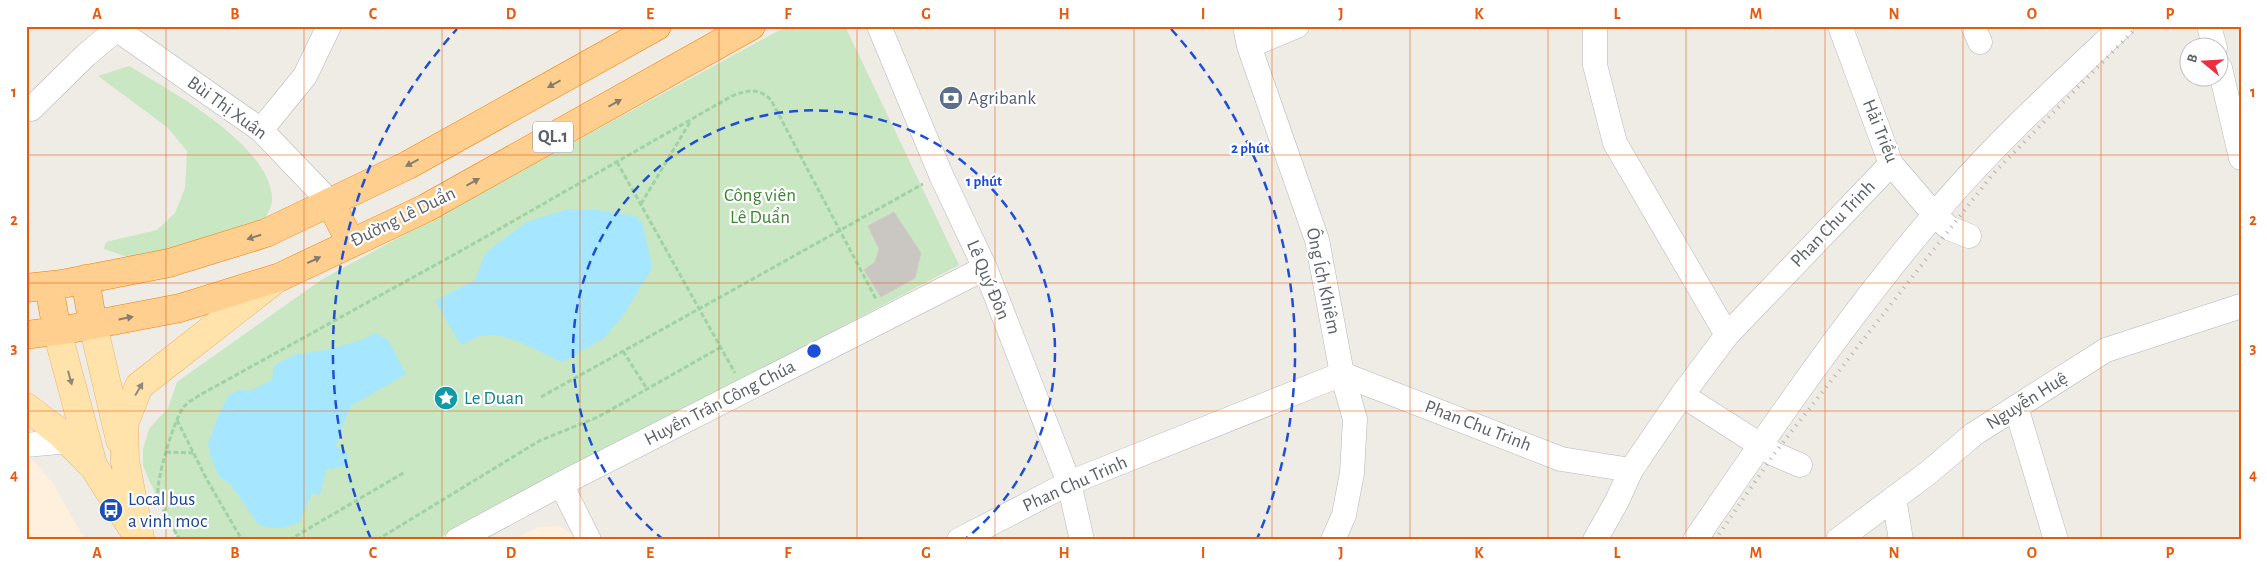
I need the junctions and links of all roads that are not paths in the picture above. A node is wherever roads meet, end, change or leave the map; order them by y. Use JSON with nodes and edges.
{"nodes":[{"id":1,"x":330,"y":26,"type":"edge"},
{"id":2,"x":657,"y":26,"type":"edge"},
{"id":3,"x":752,"y":26,"type":"edge"},
{"id":4,"x":879,"y":26,"type":"edge"},
{"id":5,"x":1297,"y":26,"type":"edge"},
{"id":6,"x":1595,"y":26,"type":"edge"},
{"id":7,"x":1840,"y":26,"type":"edge"},
{"id":8,"x":2122,"y":26,"type":"edge"},
{"id":9,"x":114,"y":28,"type":"edge"},
{"id":10,"x":1247,"y":36,"type":"edge"},
{"id":11,"x":2229,"y":88,"type":"edge"},
{"id":12,"x":31,"y":108,"type":"dead end"},
{"id":13,"x":261,"y":130,"type":"junction"},
{"id":14,"x":2241,"y":158,"type":"edge"},
{"id":15,"x":1891,"y":164,"type":"junction"},
{"id":16,"x":330,"y":202,"type":"junction"},
{"id":17,"x":1934,"y":214,"type":"junction"},
{"id":18,"x":1969,"y":236,"type":"dead end"},
{"id":19,"x":351,"y":243,"type":"junction"},
{"id":20,"x":985,"y":268,"type":"junction"},
{"id":21,"x":280,"y":276,"type":"junction"},
{"id":22,"x":85,"y":279,"type":"junction"},
{"id":23,"x":38,"y":287,"type":"edge"},
{"id":24,"x":2241,"y":306,"type":"edge"},
{"id":25,"x":93,"y":325,"type":"junction"},
{"id":26,"x":57,"y":331,"type":"junction"},
{"id":27,"x":26,"y":335,"type":"edge"},
{"id":28,"x":1727,"y":336,"type":"junction"},
{"id":29,"x":1342,"y":374,"type":"junction"},
{"id":30,"x":1682,"y":395,"type":"junction"},
{"id":31,"x":26,"y":407,"type":"edge"},
{"id":32,"x":2016,"y":407,"type":"junction"},
{"id":33,"x":69,"y":441,"type":"junction"},
{"id":34,"x":1761,"y":444,"type":"junction"},
{"id":35,"x":26,"y":445,"type":"edge"},
{"id":36,"x":125,"y":461,"type":"junction"},
{"id":37,"x":1800,"y":465,"type":"dead end"},
{"id":38,"x":94,"y":468,"type":"junction"},
{"id":39,"x":1631,"y":470,"type":"junction"},
{"id":40,"x":1070,"y":483,"type":"junction"},
{"id":41,"x":560,"y":484,"type":"junction"},
{"id":42,"x":1894,"y":498,"type":"junction"},
{"id":43,"x":140,"y":539,"type":"edge"},
{"id":44,"x":461,"y":539,"type":"edge"},
{"id":45,"x":589,"y":540,"type":"edge"},
{"id":46,"x":959,"y":540,"type":"edge"},
{"id":47,"x":1082,"y":540,"type":"edge"},
{"id":48,"x":1333,"y":540,"type":"edge"},
{"id":49,"x":1595,"y":540,"type":"edge"},
{"id":50,"x":1695,"y":540,"type":"edge"},
{"id":51,"x":1838,"y":540,"type":"edge"},
{"id":52,"x":1901,"y":540,"type":"edge"},
{"id":53,"x":2056,"y":540,"type":"edge"}],
"edges":[{"from":1,"to":13,"type":"street"},
{"from":2,"to":16,"type":"highway","number":"QL.1","one_way":true},
{"from":19,"to":3,"type":"highway","name":"Đường Lê Duẩn","number":"QL.1","one_way":true},
{"from":4,"to":20,"type":"street","name":"Lê Quý Đôn"},
{"from":5,"to":10,"type":"street"},
{"from":6,"to":28,"type":"street"},
{"from":7,"to":15,"type":"street","name":"Hải Triều"},
{"from":8,"to":17,"type":"street"},
{"from":9,"to":12,"type":"street"},
{"from":9,"to":13,"type":"street","name":"Bùi Thị Xuân"},
{"from":10,"to":29,"type":"street","name":"Ông Ích Khiêm"},
{"from":11,"to":14,"type":"street"},
{"from":13,"to":16,"type":"street","name":"Bùi Thị Xuân"},
{"from":15,"to":17,"type":"street","name":"Hải Triều"},
{"from":15,"to":28,"type":"street","name":"Phan Chu Trinh"},
{"from":16,"to":19,"type":"highway"},
{"from":16,"to":22,"type":"highway","number":"QL.1","one_way":true},
{"from":17,"to":18,"type":"street","name":"Hải Triều"},
{"from":17,"to":34,"type":"street"},
{"from":21,"to":19,"type":"highway","name":"Đường Lê Duẩn","number":"QL.1","one_way":true},
{"from":20,"to":40,"type":"street","name":"Lê Quý Đôn"},
{"from":20,"to":41,"type":"street","name":"Huyền Trân Công Chúa"},
{"from":25,"to":21,"type":"highway","name":"Đường Lê Duẩn","number":"QL.1","one_way":true},
{"from":36,"to":21,"type":"main road","one_way":true},
{"from":22,"to":23,"type":"highway","number":"QL.1"},
{"from":22,"to":25,"type":"highway"},
{"from":23,"to":26,"type":"highway"},
{"from":24,"to":32,"type":"street","name":"Nguyễn Huệ"},
{"from":25,"to":26,"type":"highway","name":"Đường Lê Duẩn","number":"QL.1"},
{"from":25,"to":36,"type":"main road"},
{"from":26,"to":27,"type":"highway","name":"Đường Lê Duẩn","number":"QL.1"},
{"from":26,"to":38,"type":"main road","one_way":true},
{"from":28,"to":30,"type":"street","name":"Phan Chu Trinh"},
{"from":29,"to":39,"type":"street","name":"Phan Chu Trinh"},
{"from":29,"to":40,"type":"street","name":"Phan Chu Trinh"},
{"from":29,"to":48,"type":"street","name":"Ông Ích Khiêm"},
{"from":30,"to":34,"type":"street"},
{"from":30,"to":39,"type":"street","name":"Phan Chu Trinh"},
{"from":31,"to":33,"type":"main road"},
{"from":32,"to":42,"type":"street","name":"Nguyễn Huệ"},
{"from":32,"to":53,"type":"street"},
{"from":33,"to":35,"type":"street"},
{"from":33,"to":38,"type":"main road"},
{"from":34,"to":37,"type":"street"},
{"from":34,"to":50,"type":"street"},
{"from":36,"to":43,"type":"main road"},
{"from":38,"to":43,"type":"main road"},
{"from":39,"to":49,"type":"street"},
{"from":40,"to":46,"type":"street","name":"Phan Chu Trinh"},
{"from":40,"to":47,"type":"street","name":"Lê Quý Đôn"},
{"from":41,"to":44,"type":"street","name":"Huyền Trân Công Chúa"},
{"from":41,"to":45,"type":"street"},
{"from":42,"to":51,"type":"street","name":"Nguyễn Huệ"},
{"from":42,"to":52,"type":"street"}]}
